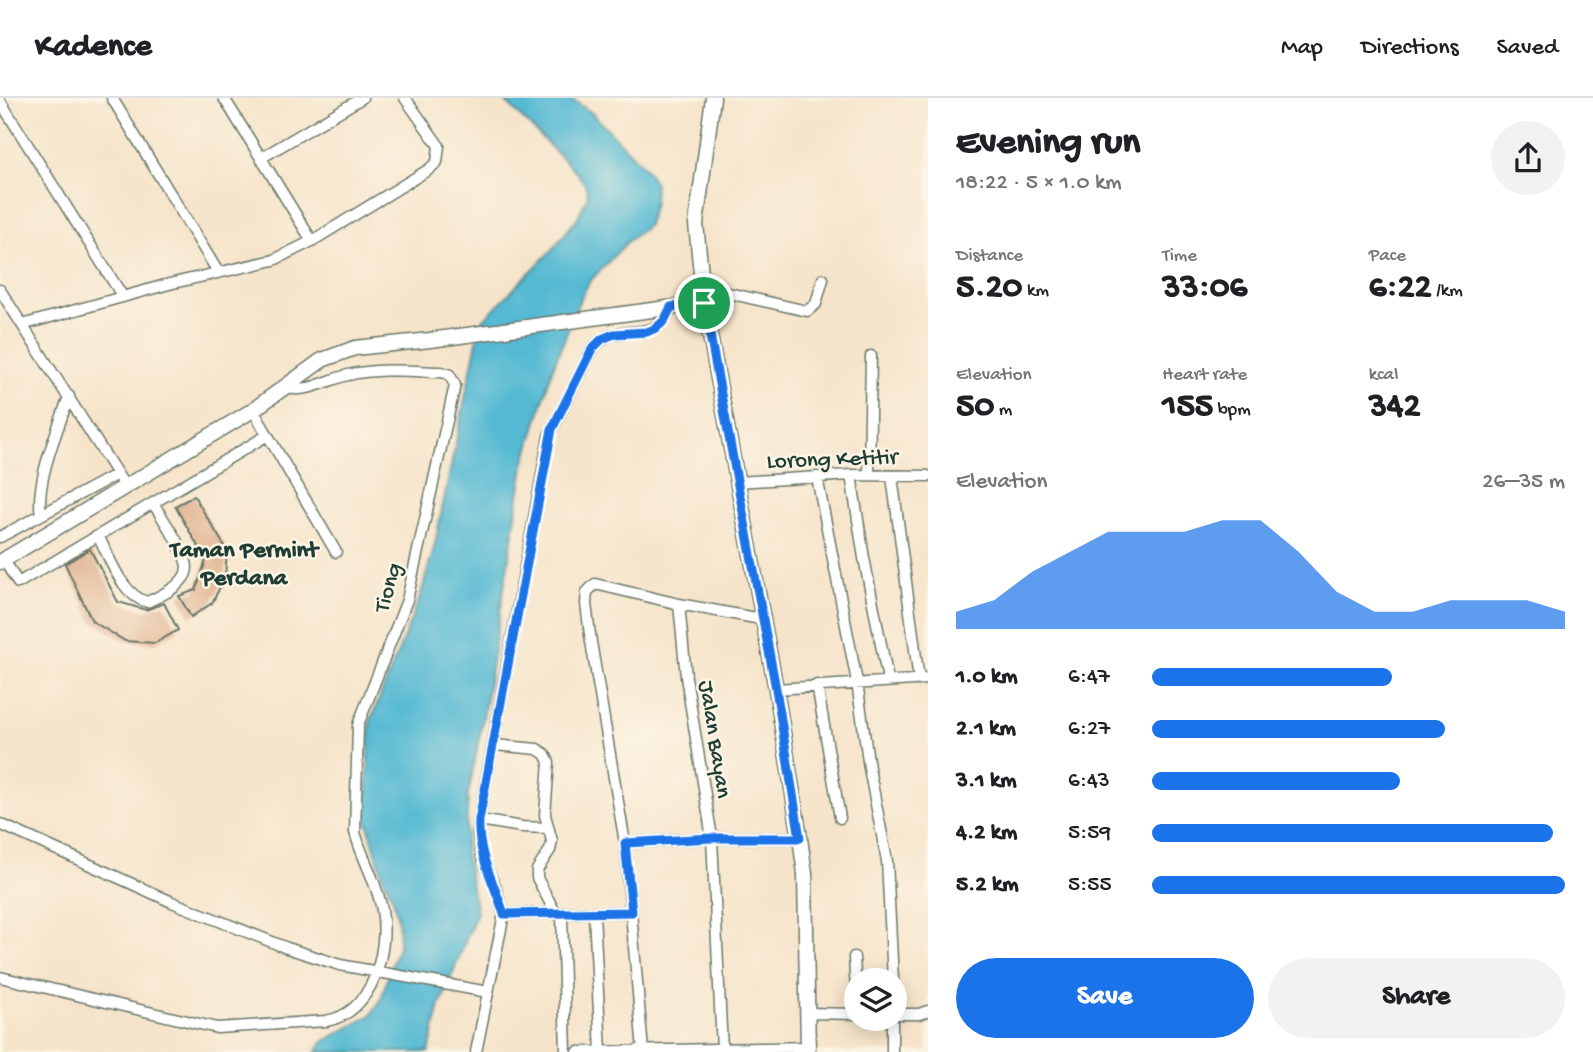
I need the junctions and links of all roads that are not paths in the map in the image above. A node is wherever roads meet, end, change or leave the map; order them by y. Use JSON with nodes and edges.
{"nodes":[{"id":1,"x":112,"y":98,"type":"edge"},
{"id":2,"x":224,"y":98,"type":"edge"},
{"id":3,"x":362,"y":98,"type":"edge"},
{"id":4,"x":405,"y":98,"type":"edge"},
{"id":5,"x":713,"y":98,"type":"edge"},
{"id":6,"x":0,"y":101,"type":"edge"},
{"id":7,"x":261,"y":158,"type":"junction"},
{"id":8,"x":312,"y":241,"type":"junction"},
{"id":9,"x":218,"y":272,"type":"junction"},
{"id":10,"x":823,"y":279,"type":"dead end"},
{"id":11,"x":702,"y":287,"type":"junction"},
{"id":12,"x":0,"y":290,"type":"edge"},
{"id":13,"x":123,"y":297,"type":"junction"},
{"id":14,"x":704,"y":303,"type":"junction"},
{"id":15,"x":671,"y":307,"type":"junction"},
{"id":16,"x":22,"y":325,"type":"junction"},
{"id":17,"x":871,"y":356,"type":"dead end"},
{"id":18,"x":285,"y":387,"type":"junction"},
{"id":19,"x":69,"y":396,"type":"junction"},
{"id":20,"x":253,"y":410,"type":"junction"},
{"id":21,"x":268,"y":435,"type":"junction"},
{"id":22,"x":117,"y":474,"type":"junction"},
{"id":23,"x":869,"y":474,"type":"junction"},
{"id":24,"x":852,"y":475,"type":"junction"},
{"id":25,"x":892,"y":476,"type":"junction"},
{"id":26,"x":928,"y":476,"type":"edge"},
{"id":27,"x":817,"y":477,"type":"junction"},
{"id":28,"x":737,"y":482,"type":"junction"},
{"id":29,"x":126,"y":488,"type":"junction"},
{"id":30,"x":153,"y":503,"type":"junction"},
{"id":31,"x":41,"y":516,"type":"junction"},
{"id":32,"x":98,"y":536,"type":"junction"},
{"id":33,"x":0,"y":537,"type":"edge"},
{"id":34,"x":336,"y":552,"type":"dead end"},
{"id":35,"x":2,"y":561,"type":"edge"},
{"id":36,"x":679,"y":604,"type":"junction"},
{"id":37,"x":761,"y":619,"type":"junction"},
{"id":38,"x":924,"y":679,"type":"edge"},
{"id":39,"x":888,"y":680,"type":"junction"},
{"id":40,"x":857,"y":682,"type":"junction"},
{"id":41,"x":817,"y":685,"type":"junction"},
{"id":42,"x":776,"y":689,"type":"junction"},
{"id":43,"x":495,"y":745,"type":"junction"},
{"id":44,"x":840,"y":818,"type":"dead end"},
{"id":45,"x":479,"y":820,"type":"junction"},
{"id":46,"x":0,"y":824,"type":"edge"},
{"id":47,"x":548,"y":828,"type":"junction"},
{"id":48,"x":712,"y":838,"type":"junction"},
{"id":49,"x":800,"y":838,"type":"junction"},
{"id":50,"x":625,"y":843,"type":"junction"},
{"id":51,"x":632,"y":912,"type":"junction"},
{"id":52,"x":594,"y":913,"type":"junction"},
{"id":53,"x":504,"y":914,"type":"junction"},
{"id":54,"x":559,"y":914,"type":"junction"},
{"id":55,"x":854,"y":957,"type":"dead end"},
{"id":56,"x":855,"y":968,"type":"edge"},
{"id":57,"x":891,"y":968,"type":"edge"},
{"id":58,"x":382,"y":974,"type":"junction"},
{"id":59,"x":0,"y":977,"type":"edge"},
{"id":60,"x":488,"y":992,"type":"junction"},
{"id":61,"x":928,"y":1011,"type":"edge"},
{"id":62,"x":807,"y":1013,"type":"junction"},
{"id":63,"x":844,"y":1014,"type":"edge"},
{"id":64,"x":907,"y":1015,"type":"edge"},
{"id":65,"x":893,"y":1031,"type":"edge"},
{"id":66,"x":722,"y":1049,"type":"junction"},
{"id":67,"x":808,"y":1050,"type":"edge"},
{"id":68,"x":643,"y":1051,"type":"edge"},
{"id":69,"x":476,"y":1052,"type":"edge"},
{"id":70,"x":566,"y":1052,"type":"edge"},
{"id":71,"x":578,"y":1052,"type":"edge"},
{"id":72,"x":601,"y":1052,"type":"edge"},
{"id":73,"x":892,"y":1052,"type":"edge"}],
"edges":[{"from":1,"to":9,"type":"street"},
{"from":2,"to":7,"type":"street"},
{"from":3,"to":7,"type":"street"},
{"from":4,"to":8,"type":"street"},
{"from":5,"to":11,"type":"street"},
{"from":6,"to":13,"type":"street"},
{"from":7,"to":8,"type":"street"},
{"from":8,"to":9,"type":"street"},
{"from":9,"to":13,"type":"street"},
{"from":10,"to":11,"type":"street"},
{"from":11,"to":14,"type":"street"},
{"from":12,"to":16,"type":"street"},
{"from":13,"to":16,"type":"street"},
{"from":14,"to":15,"type":"street"},
{"from":14,"to":28,"type":"street"},
{"from":15,"to":18,"type":"street"},
{"from":15,"to":43,"type":"street"},
{"from":16,"to":19,"type":"street"},
{"from":17,"to":23,"type":"street"},
{"from":18,"to":20,"type":"street"},
{"from":18,"to":58,"type":"street","name":"Tiong"},
{"from":19,"to":22,"type":"street"},
{"from":19,"to":31,"type":"street"},
{"from":20,"to":21,"type":"street"},
{"from":20,"to":29,"type":"street"},
{"from":21,"to":30,"type":"street"},
{"from":21,"to":34,"type":"street"},
{"from":22,"to":29,"type":"street"},
{"from":22,"to":31,"type":"street"},
{"from":23,"to":24,"type":"street","name":"Lorong Ketitir"},
{"from":23,"to":25,"type":"street","name":"Lorong Ketitir"},
{"from":24,"to":27,"type":"street","name":"Lorong Ketitir"},
{"from":24,"to":39,"type":"street"},
{"from":25,"to":26,"type":"street","name":"Lorong Ketitir"},
{"from":25,"to":38,"type":"street"},
{"from":27,"to":28,"type":"street","name":"Lorong Ketitir"},
{"from":27,"to":40,"type":"street"},
{"from":28,"to":37,"type":"street"},
{"from":29,"to":35,"type":"street"},
{"from":30,"to":32,"type":"street"},
{"from":30,"to":32,"type":"street"},
{"from":31,"to":33,"type":"street"},
{"from":32,"to":35,"type":"street"},
{"from":36,"to":37,"type":"street"},
{"from":36,"to":48,"type":"street","name":"Jalan Bayan"},
{"from":36,"to":50,"type":"street"},
{"from":37,"to":42,"type":"street"},
{"from":38,"to":39,"type":"street"},
{"from":39,"to":40,"type":"street"},
{"from":40,"to":41,"type":"street"},
{"from":40,"to":57,"type":"street"},
{"from":41,"to":42,"type":"street"},
{"from":41,"to":44,"type":"street"},
{"from":42,"to":49,"type":"street"},
{"from":43,"to":45,"type":"street"},
{"from":43,"to":47,"type":"street"},
{"from":45,"to":47,"type":"street"},
{"from":45,"to":53,"type":"street"},
{"from":46,"to":58,"type":"street"},
{"from":47,"to":54,"type":"street"},
{"from":48,"to":49,"type":"street"},
{"from":48,"to":50,"type":"street"},
{"from":48,"to":66,"type":"street","name":"Jalan Bayan"},
{"from":49,"to":62,"type":"street"},
{"from":50,"to":51,"type":"street"},
{"from":51,"to":52,"type":"street"},
{"from":51,"to":68,"type":"street"},
{"from":52,"to":54,"type":"street"},
{"from":52,"to":72,"type":"street"},
{"from":53,"to":54,"type":"street"},
{"from":53,"to":60,"type":"street"},
{"from":54,"to":70,"type":"street"},
{"from":55,"to":56,"type":"street"},
{"from":58,"to":59,"type":"street"},
{"from":58,"to":60,"type":"street"},
{"from":60,"to":69,"type":"street"},
{"from":61,"to":64,"type":"street"},
{"from":62,"to":63,"type":"street"},
{"from":62,"to":67,"type":"street"},
{"from":65,"to":73,"type":"street"},
{"from":66,"to":67,"type":"street"},
{"from":66,"to":68,"type":"street"},
{"from":68,"to":72,"type":"street"},
{"from":71,"to":72,"type":"street"}]}
